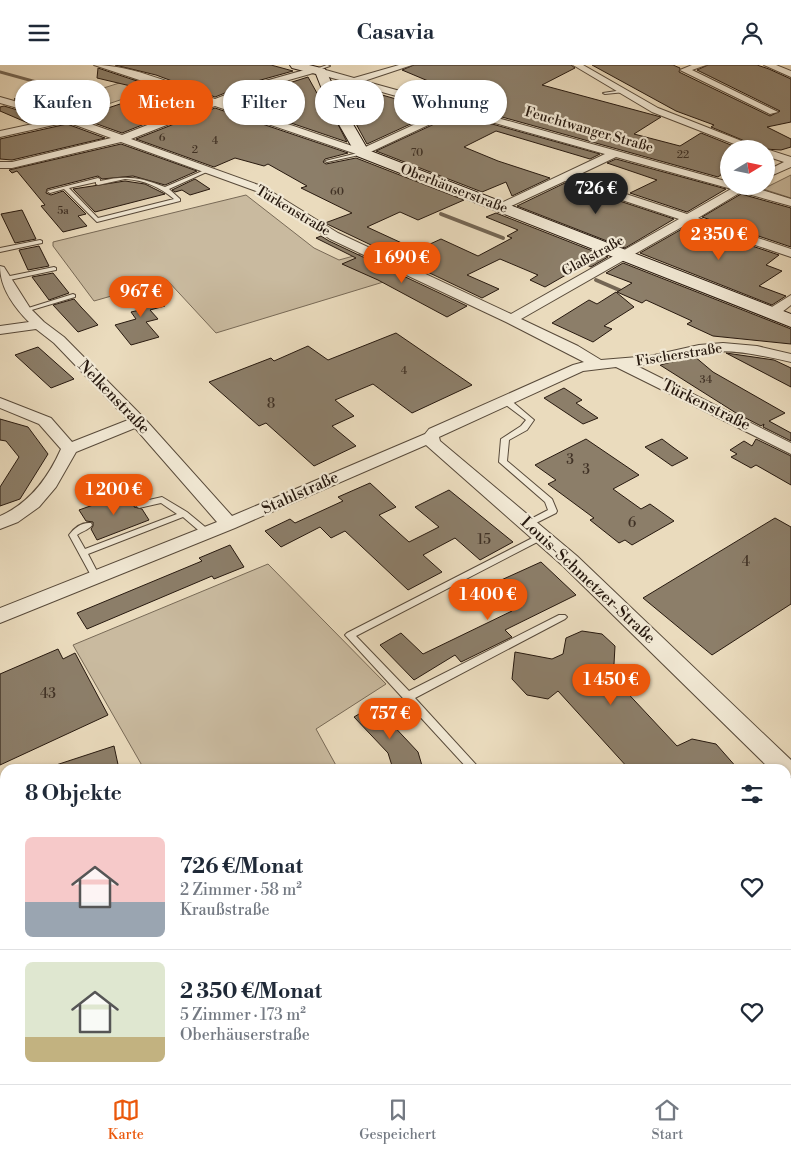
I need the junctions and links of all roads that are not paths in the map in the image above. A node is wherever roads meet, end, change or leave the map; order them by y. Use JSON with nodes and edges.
{"nodes":[{"id":1,"x":98,"y":65,"type":"edge"},
{"id":2,"x":126,"y":65,"type":"edge"},
{"id":3,"x":297,"y":65,"type":"edge"},
{"id":4,"x":408,"y":65,"type":"edge"},
{"id":5,"x":577,"y":65,"type":"edge"},
{"id":6,"x":702,"y":65,"type":"edge"},
{"id":7,"x":768,"y":65,"type":"edge"},
{"id":8,"x":114,"y":69,"type":"junction"},
{"id":9,"x":322,"y":69,"type":"edge"},
{"id":10,"x":791,"y":74,"type":"edge"},
{"id":11,"x":351,"y":80,"type":"edge"},
{"id":12,"x":357,"y":80,"type":"edge"},
{"id":13,"x":623,"y":91,"type":"junction"},
{"id":14,"x":605,"y":93,"type":"dead end"},
{"id":15,"x":214,"y":102,"type":"junction"},
{"id":16,"x":773,"y":112,"type":"dead end"},
{"id":17,"x":507,"y":123,"type":"edge"},
{"id":18,"x":41,"y":125,"type":"edge"},
{"id":19,"x":84,"y":125,"type":"edge"},
{"id":20,"x":421,"y":125,"type":"edge"},
{"id":21,"x":0,"y":134,"type":"edge"},
{"id":22,"x":121,"y":139,"type":"junction"},
{"id":23,"x":733,"y":140,"type":"edge"},
{"id":24,"x":362,"y":153,"type":"junction"},
{"id":25,"x":616,"y":153,"type":"junction"},
{"id":26,"x":775,"y":156,"type":"edge"},
{"id":27,"x":327,"y":161,"type":"dead end"},
{"id":28,"x":791,"y":162,"type":"edge"},
{"id":29,"x":0,"y":165,"type":"edge"},
{"id":30,"x":209,"y":170,"type":"junction"},
{"id":31,"x":775,"y":170,"type":"edge"},
{"id":32,"x":564,"y":177,"type":"junction"},
{"id":33,"x":720,"y":182,"type":"edge"},
{"id":34,"x":66,"y":188,"type":"junction"},
{"id":35,"x":165,"y":189,"type":"junction"},
{"id":36,"x":50,"y":191,"type":"dead end"},
{"id":37,"x":724,"y":195,"type":"edge"},
{"id":38,"x":764,"y":195,"type":"edge"},
{"id":39,"x":791,"y":203,"type":"edge"},
{"id":40,"x":501,"y":207,"type":"junction"},
{"id":41,"x":690,"y":219,"type":"junction"},
{"id":42,"x":40,"y":242,"type":"dead end"},
{"id":43,"x":0,"y":250,"type":"edge"},
{"id":44,"x":791,"y":253,"type":"edge"},
{"id":45,"x":624,"y":256,"type":"junction"},
{"id":46,"x":54,"y":269,"type":"dead end"},
{"id":47,"x":2,"y":274,"type":"edge"},
{"id":48,"x":73,"y":296,"type":"dead end"},
{"id":49,"x":791,"y":299,"type":"edge"},
{"id":50,"x":25,"y":310,"type":"junction"},
{"id":51,"x":772,"y":313,"type":"junction"},
{"id":52,"x":511,"y":319,"type":"junction"},
{"id":53,"x":791,"y":321,"type":"edge"},
{"id":54,"x":39,"y":325,"type":"junction"},
{"id":55,"x":0,"y":330,"type":"edge"},
{"id":56,"x":791,"y":358,"type":"edge"},
{"id":57,"x":596,"y":363,"type":"junction"},
{"id":58,"x":620,"y":363,"type":"junction"},
{"id":59,"x":505,"y":400,"type":"junction"},
{"id":60,"x":0,"y":403,"type":"edge"},
{"id":61,"x":138,"y":421,"type":"junction"},
{"id":62,"x":431,"y":437,"type":"junction"},
{"id":63,"x":69,"y":449,"type":"junction"},
{"id":64,"x":791,"y":449,"type":"edge"},
{"id":65,"x":139,"y":505,"type":"dead end"},
{"id":66,"x":184,"y":514,"type":"junction"},
{"id":67,"x":0,"y":523,"type":"edge"},
{"id":68,"x":229,"y":524,"type":"junction"},
{"id":69,"x":88,"y":525,"type":"dead end"},
{"id":70,"x":535,"y":530,"type":"junction"},
{"id":71,"x":207,"y":533,"type":"junction"},
{"id":72,"x":82,"y":553,"type":"junction"},
{"id":73,"x":97,"y":579,"type":"junction"},
{"id":74,"x":0,"y":616,"type":"edge"},
{"id":75,"x":562,"y":617,"type":"dead end"},
{"id":76,"x":407,"y":697,"type":"junction"},
{"id":77,"x":469,"y":764,"type":"edge"},
{"id":78,"x":781,"y":764,"type":"edge"}],
"edges":[{"from":1,"to":8,"type":"street","name":"Oberhäuserstraße"},
{"from":2,"to":8,"type":"street"},
{"from":3,"to":9,"type":"street","name":"Feuchtwanger Straße"},
{"from":4,"to":12,"type":"street"},
{"from":5,"to":13,"type":"street"},
{"from":6,"to":16,"type":"street"},
{"from":7,"to":10,"type":"street"},
{"from":8,"to":15,"type":"street","name":"Oberhäuserstraße"},
{"from":9,"to":11,"type":"street","name":"Feuchtwanger Straße"},
{"from":9,"to":15,"type":"street"},
{"from":9,"to":24,"type":"street"},
{"from":13,"to":14,"type":"lane"},
{"from":13,"to":23,"type":"street"},
{"from":15,"to":22,"type":"street"},
{"from":15,"to":24,"type":"street","name":"Oberhäuserstraße"},
{"from":17,"to":25,"type":"street","name":"Feuchtwanger Straße"},
{"from":18,"to":21,"type":"street"},
{"from":19,"to":22,"type":"street","name":"Türkenstraße"},
{"from":20,"to":24,"type":"street"},
{"from":22,"to":29,"type":"street"},
{"from":22,"to":30,"type":"street","name":"Türkenstraße"},
{"from":24,"to":27,"type":"lane"},
{"from":24,"to":40,"type":"street","name":"Oberhäuserstraße"},
{"from":25,"to":32,"type":"street"},
{"from":25,"to":33,"type":"street","name":"Feuchtwanger Straße"},
{"from":26,"to":28,"type":"street"},
{"from":28,"to":31,"type":"street"},
{"from":30,"to":35,"type":"lane"},
{"from":30,"to":52,"type":"street","name":"Türkenstraße"},
{"from":32,"to":40,"type":"street"},
{"from":32,"to":41,"type":"street"},
{"from":34,"to":35,"type":"lane"},
{"from":34,"to":35,"type":"lane"},
{"from":34,"to":36,"type":"lane"},
{"from":37,"to":41,"type":"street","name":"Glaßstraße"},
{"from":38,"to":39,"type":"street","name":"Feuchtwanger Straße"},
{"from":40,"to":45,"type":"street","name":"Oberhäuserstraße"},
{"from":41,"to":44,"type":"street"},
{"from":41,"to":45,"type":"street","name":"Glaßstraße"},
{"from":42,"to":43,"type":"lane"},
{"from":45,"to":51,"type":"street","name":"Oberhäuserstraße"},
{"from":45,"to":52,"type":"street","name":"Glaßstraße"},
{"from":46,"to":47,"type":"lane"},
{"from":47,"to":50,"type":"street","name":"Nelkenstraße"},
{"from":48,"to":50,"type":"lane"},
{"from":49,"to":51,"type":"street"},
{"from":50,"to":54,"type":"street","name":"Nelkenstraße"},
{"from":51,"to":53,"type":"street","name":"Oberhäuserstraße"},
{"from":52,"to":57,"type":"street","name":"Türkenstraße"},
{"from":54,"to":55,"type":"street"},
{"from":54,"to":61,"type":"street","name":"Nelkenstraße"},
{"from":56,"to":58,"type":"street","name":"Fischerstraße"},
{"from":57,"to":58,"type":"street","name":"Fischerstraße"},
{"from":57,"to":59,"type":"street","name":"Stahlstraße"},
{"from":58,"to":64,"type":"street","name":"Türkenstraße"},
{"from":59,"to":62,"type":"street","name":"Stahlstraße"},
{"from":59,"to":70,"type":"lane"},
{"from":60,"to":63,"type":"street"},
{"from":61,"to":63,"type":"street"},
{"from":61,"to":68,"type":"street","name":"Nelkenstraße"},
{"from":62,"to":68,"type":"street","name":"Stahlstraße"},
{"from":62,"to":70,"type":"street","name":"Louis-Schmetzer-Straße"},
{"from":63,"to":67,"type":"street"},
{"from":65,"to":66,"type":"lane"},
{"from":66,"to":71,"type":"lane"},
{"from":66,"to":72,"type":"lane"},
{"from":68,"to":71,"type":"street","name":"Stahlstraße"},
{"from":69,"to":72,"type":"lane"},
{"from":70,"to":76,"type":"lane"},
{"from":70,"to":78,"type":"street","name":"Louis-Schmetzer-Straße"},
{"from":71,"to":73,"type":"street","name":"Stahlstraße"},
{"from":72,"to":73,"type":"lane"},
{"from":73,"to":74,"type":"street","name":"Stahlstraße"},
{"from":75,"to":76,"type":"lane"},
{"from":76,"to":77,"type":"lane"}]}
